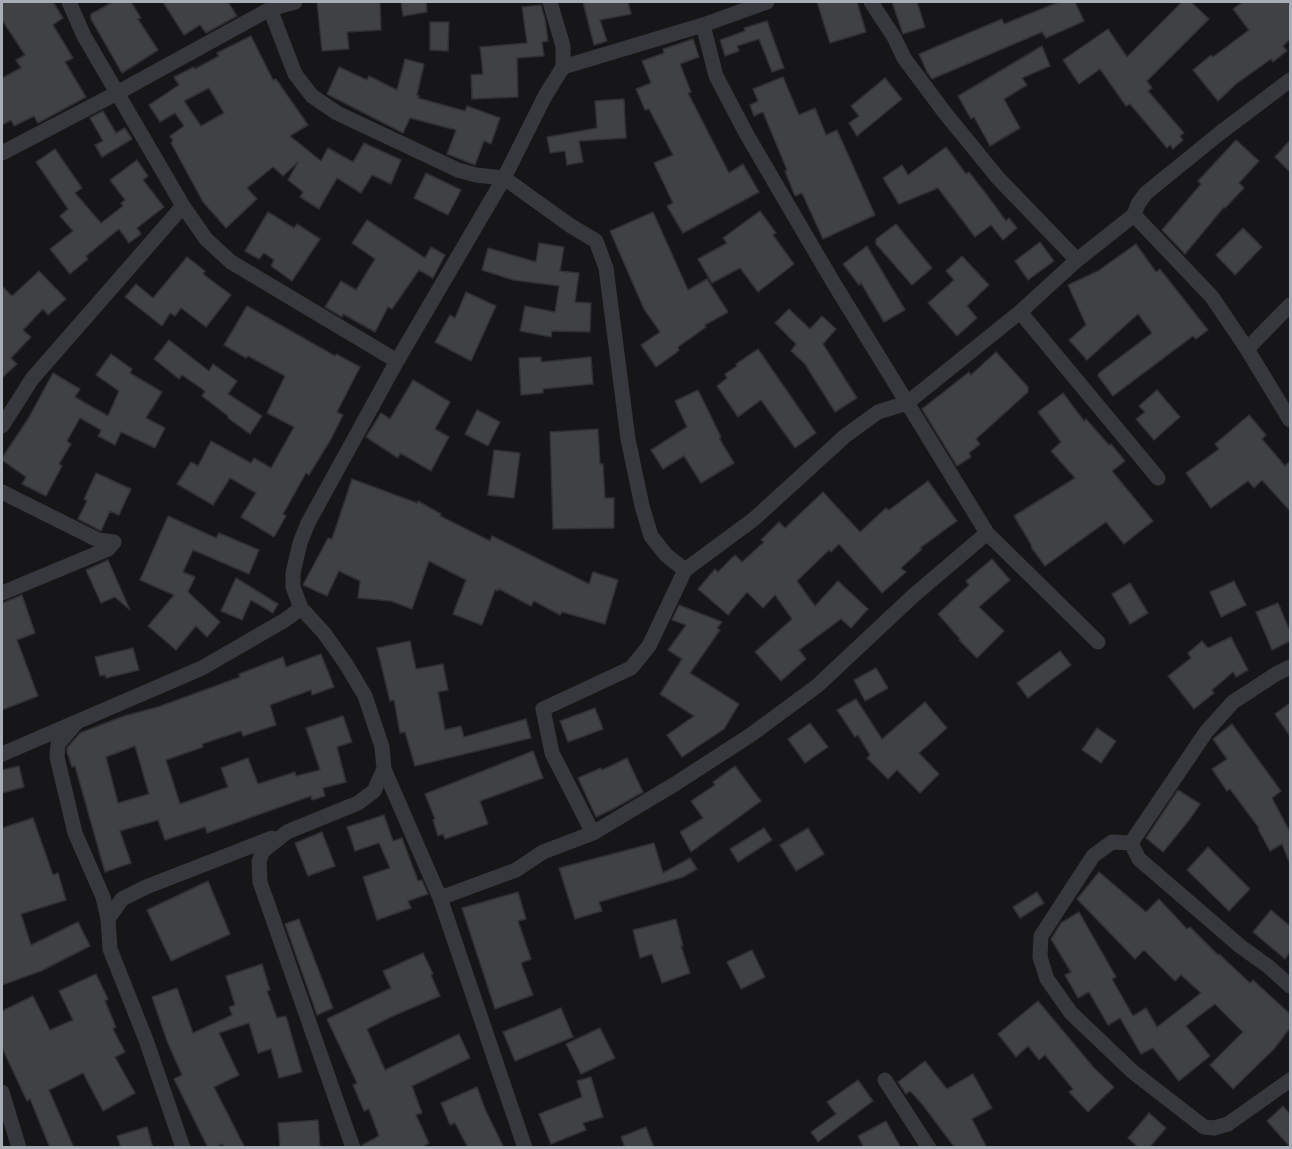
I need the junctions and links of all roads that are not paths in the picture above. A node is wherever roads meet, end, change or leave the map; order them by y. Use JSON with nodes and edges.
{"nodes":[{"id":1,"x":69,"y":2,"type":"edge"},
{"id":2,"x":293,"y":2,"type":"edge"},
{"id":3,"x":550,"y":2,"type":"edge"},
{"id":4,"x":766,"y":2,"type":"edge"},
{"id":5,"x":871,"y":2,"type":"edge"},
{"id":6,"x":270,"y":9,"type":"junction"},
{"id":7,"x":703,"y":25,"type":"junction"},
{"id":8,"x":562,"y":67,"type":"junction"},
{"id":9,"x":1289,"y":86,"type":"edge"},
{"id":10,"x":117,"y":93,"type":"junction"},
{"id":11,"x":2,"y":153,"type":"edge"},
{"id":12,"x":504,"y":178,"type":"junction"},
{"id":13,"x":183,"y":206,"type":"junction"},
{"id":14,"x":1134,"y":215,"type":"junction"},
{"id":15,"x":1077,"y":260,"type":"junction"},
{"id":16,"x":1290,"y":305,"type":"edge"},
{"id":17,"x":1020,"y":312,"type":"junction"},
{"id":18,"x":1247,"y":349,"type":"junction"},
{"id":19,"x":397,"y":361,"type":"junction"},
{"id":20,"x":907,"y":403,"type":"junction"},
{"id":21,"x":1290,"y":420,"type":"edge"},
{"id":22,"x":2,"y":426,"type":"edge"},
{"id":23,"x":1158,"y":478,"type":"dead end"},
{"id":24,"x":2,"y":492,"type":"edge"},
{"id":25,"x":987,"y":533,"type":"junction"},
{"id":26,"x":685,"y":570,"type":"junction"},
{"id":27,"x":2,"y":593,"type":"edge"},
{"id":28,"x":301,"y":608,"type":"junction"},
{"id":29,"x":1098,"y":642,"type":"dead end"},
{"id":30,"x":1290,"y":667,"type":"edge"},
{"id":31,"x":76,"y":723,"type":"junction"},
{"id":32,"x":2,"y":754,"type":"edge"},
{"id":33,"x":384,"y":769,"type":"junction"},
{"id":34,"x":287,"y":832,"type":"junction"},
{"id":35,"x":592,"y":833,"type":"junction"},
{"id":36,"x":1131,"y":843,"type":"junction"},
{"id":37,"x":440,"y":898,"type":"junction"},
{"id":38,"x":108,"y":919,"type":"junction"},
{"id":39,"x":1290,"y":986,"type":"edge"},
{"id":40,"x":885,"y":1080,"type":"dead end"},
{"id":41,"x":1290,"y":1080,"type":"edge"},
{"id":42,"x":2,"y":1092,"type":"edge"},
{"id":43,"x":19,"y":1148,"type":"edge"},
{"id":44,"x":183,"y":1148,"type":"edge"},
{"id":45,"x":353,"y":1148,"type":"edge"},
{"id":46,"x":525,"y":1148,"type":"edge"},
{"id":47,"x":929,"y":1148,"type":"edge"}],
"edges":[{"from":1,"to":10,"type":"street"},
{"from":2,"to":6,"type":"street"},
{"from":3,"to":8,"type":"street"},
{"from":4,"to":7,"type":"street"},
{"from":5,"to":15,"type":"street"},
{"from":6,"to":10,"type":"street"},
{"from":6,"to":12,"type":"street"},
{"from":7,"to":8,"type":"street"},
{"from":7,"to":20,"type":"street"},
{"from":8,"to":12,"type":"street"},
{"from":9,"to":14,"type":"street"},
{"from":10,"to":11,"type":"street"},
{"from":10,"to":13,"type":"street"},
{"from":12,"to":19,"type":"street"},
{"from":12,"to":26,"type":"street"},
{"from":13,"to":19,"type":"street"},
{"from":13,"to":22,"type":"street"},
{"from":14,"to":15,"type":"street"},
{"from":14,"to":18,"type":"street"},
{"from":15,"to":17,"type":"street"},
{"from":16,"to":18,"type":"street"},
{"from":17,"to":20,"type":"street"},
{"from":17,"to":23,"type":"street"},
{"from":18,"to":21,"type":"street"},
{"from":19,"to":28,"type":"street"},
{"from":20,"to":25,"type":"street"},
{"from":20,"to":26,"type":"street"},
{"from":24,"to":27,"type":"street"},
{"from":25,"to":29,"type":"street"},
{"from":25,"to":35,"type":"street"},
{"from":26,"to":35,"type":"street"},
{"from":28,"to":31,"type":"street"},
{"from":28,"to":33,"type":"street"},
{"from":30,"to":36,"type":"street"},
{"from":31,"to":32,"type":"street"},
{"from":31,"to":38,"type":"street"},
{"from":33,"to":34,"type":"street"},
{"from":33,"to":37,"type":"street"},
{"from":34,"to":38,"type":"street"},
{"from":34,"to":45,"type":"street"},
{"from":35,"to":37,"type":"street"},
{"from":36,"to":39,"type":"street"},
{"from":36,"to":41,"type":"street"},
{"from":37,"to":46,"type":"street"},
{"from":38,"to":44,"type":"street"},
{"from":40,"to":47,"type":"street"},
{"from":42,"to":43,"type":"street"}]}
